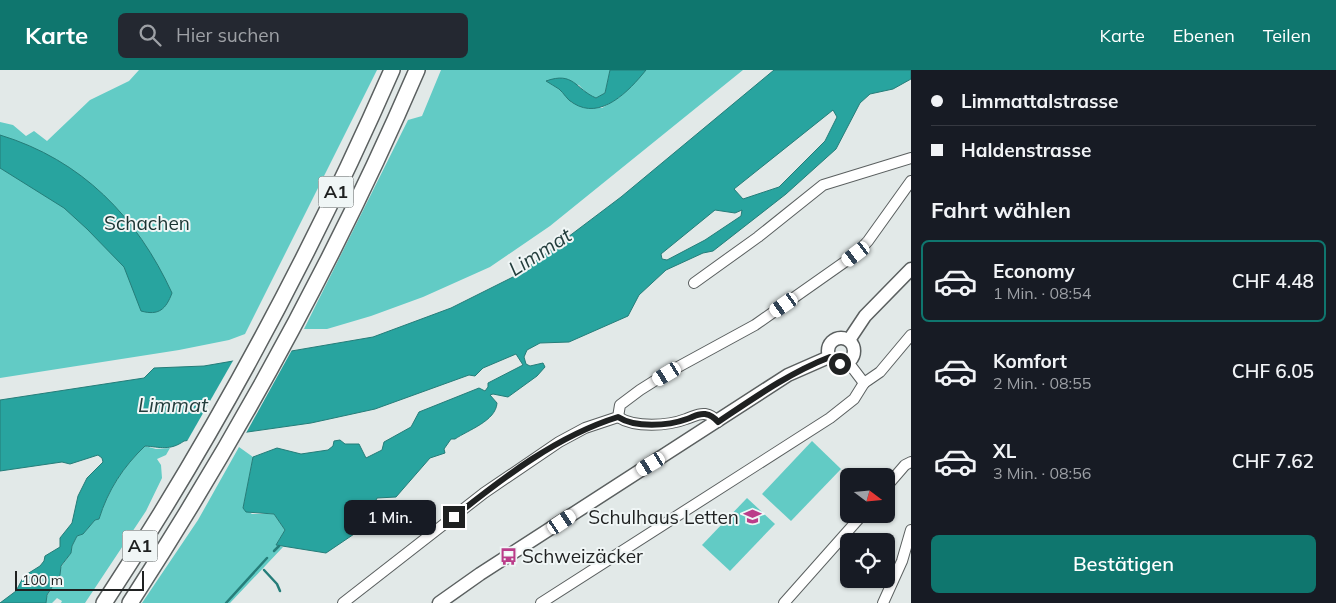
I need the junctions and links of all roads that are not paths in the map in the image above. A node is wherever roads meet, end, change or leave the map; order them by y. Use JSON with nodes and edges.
{"nodes":[{"id":1,"x":392,"y":70,"type":"edge"},
{"id":2,"x":417,"y":70,"type":"edge"},
{"id":3,"x":911,"y":158,"type":"edge"},
{"id":4,"x":911,"y":181,"type":"edge"},
{"id":5,"x":911,"y":269,"type":"edge"},
{"id":6,"x":694,"y":283,"type":"dead end"},
{"id":7,"x":911,"y":335,"type":"edge"},
{"id":8,"x":849,"y":340,"type":"junction"},
{"id":9,"x":830,"y":357,"type":"junction"},
{"id":10,"x":848,"y":362,"type":"junction"},
{"id":11,"x":864,"y":382,"type":"junction"},
{"id":12,"x":618,"y":417,"type":"junction"},
{"id":13,"x":718,"y":422,"type":"junction"},
{"id":14,"x":911,"y":462,"type":"edge"},
{"id":15,"x":895,"y":477,"type":"edge"},
{"id":16,"x":855,"y":523,"type":"edge"},
{"id":17,"x":911,"y":530,"type":"edge"},
{"id":18,"x":104,"y":603,"type":"edge"},
{"id":19,"x":130,"y":603,"type":"edge"},
{"id":20,"x":343,"y":603,"type":"edge"},
{"id":21,"x":439,"y":603,"type":"edge"},
{"id":22,"x":541,"y":603,"type":"edge"},
{"id":23,"x":784,"y":603,"type":"edge"},
{"id":24,"x":883,"y":603,"type":"edge"}],
"edges":[{"from":1,"to":18,"type":"highway","number":"A1"},
{"from":2,"to":19,"type":"highway","number":"A1"},
{"from":3,"to":6,"type":"street"},
{"from":4,"to":12,"type":"street"},
{"from":5,"to":8,"type":"main road"},
{"from":7,"to":11,"type":"street"},
{"from":8,"to":9,"type":"main road"},
{"from":8,"to":10,"type":"main road"},
{"from":9,"to":10,"type":"main road"},
{"from":9,"to":13,"type":"main road"},
{"from":10,"to":11,"type":"street"},
{"from":11,"to":22,"type":"street"},
{"from":12,"to":13,"type":"street"},
{"from":12,"to":20,"type":"street"},
{"from":13,"to":21,"type":"main road"},
{"from":14,"to":15,"type":"street"},
{"from":16,"to":23,"type":"street"},
{"from":17,"to":24,"type":"street"}]}
